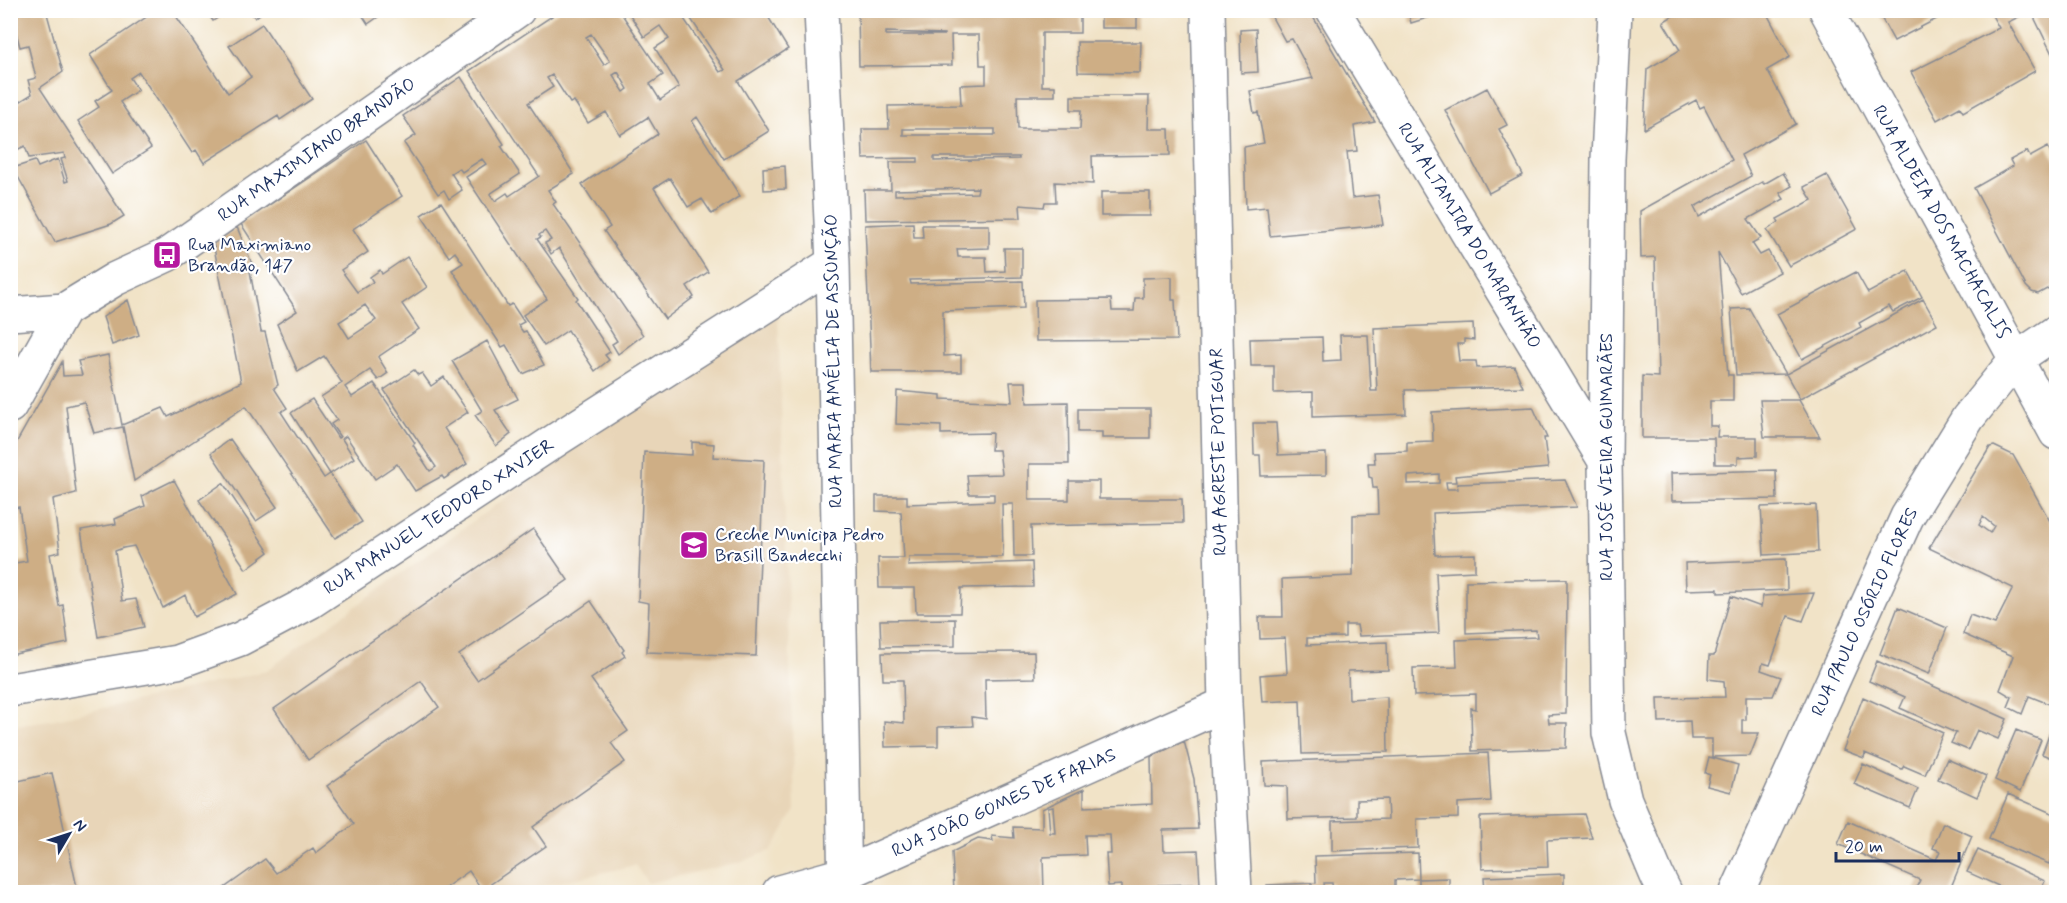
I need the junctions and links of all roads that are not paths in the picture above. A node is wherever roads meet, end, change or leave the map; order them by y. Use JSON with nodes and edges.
{"nodes":[{"id":1,"x":518,"y":10,"type":"edge"},
{"id":2,"x":821,"y":10,"type":"edge"},
{"id":3,"x":1209,"y":10,"type":"edge"},
{"id":4,"x":1333,"y":10,"type":"edge"},
{"id":5,"x":1615,"y":10,"type":"edge"},
{"id":6,"x":1826,"y":10,"type":"edge"},
{"id":7,"x":833,"y":263,"type":"junction"},
{"id":8,"x":64,"y":310,"type":"junction"},
{"id":9,"x":10,"y":314,"type":"edge"},
{"id":10,"x":2056,"y":332,"type":"edge"},
{"id":11,"x":2016,"y":359,"type":"junction"},
{"id":12,"x":10,"y":406,"type":"edge"},
{"id":13,"x":2056,"y":433,"type":"edge"},
{"id":14,"x":1605,"y":461,"type":"junction"},
{"id":15,"x":10,"y":690,"type":"edge"},
{"id":16,"x":1224,"y":704,"type":"junction"},
{"id":17,"x":845,"y":883,"type":"edge"},
{"id":18,"x":780,"y":892,"type":"edge"},
{"id":19,"x":1235,"y":892,"type":"edge"},
{"id":20,"x":1665,"y":892,"type":"edge"},
{"id":21,"x":1737,"y":892,"type":"edge"}],
"edges":[{"from":1,"to":8,"type":"street","name":"RUA MAXIMIANO BRANDÃO"},
{"from":2,"to":7,"type":"street","name":"RUA MARIA AMÉLIA DE ASSUNÇÃO"},
{"from":3,"to":16,"type":"street","name":"RUA AGRESTE POTIGUAR"},
{"from":4,"to":14,"type":"street","name":"RUA ALTAMIRA DO MARANHÃO"},
{"from":5,"to":14,"type":"street","name":"RUA JOSÉ VIEIRA GUIMARÃES"},
{"from":6,"to":11,"type":"street","name":"RUA ALDEIA DOS MACHACALIS"},
{"from":7,"to":15,"type":"street","name":"RUA MANUEL TEODORO XAVIER"},
{"from":7,"to":17,"type":"street","name":"RUA MARIA AMÉLIA DE ASSUNÇÃO"},
{"from":8,"to":9,"type":"street","name":"RUA MAXIMIANO BRANDÃO"},
{"from":8,"to":12,"type":"street"},
{"from":10,"to":11,"type":"street","name":"RUA PAULO OSÓRIO FLORES"},
{"from":11,"to":13,"type":"street","name":"RUA ALDEIA DOS MACHACALIS"},
{"from":11,"to":21,"type":"street","name":"RUA PAULO OSÓRIO FLORES"},
{"from":14,"to":20,"type":"street","name":"RUA JOSÉ VIEIRA GUIMARÃES"},
{"from":16,"to":17,"type":"street","name":"RUA JOÃO GOMES DE FARIAS"},
{"from":16,"to":19,"type":"street","name":"RUA AGRESTE POTIGUAR"},
{"from":17,"to":18,"type":"street","name":"RUA JOÃO GOMES DE FARIAS"}]}
